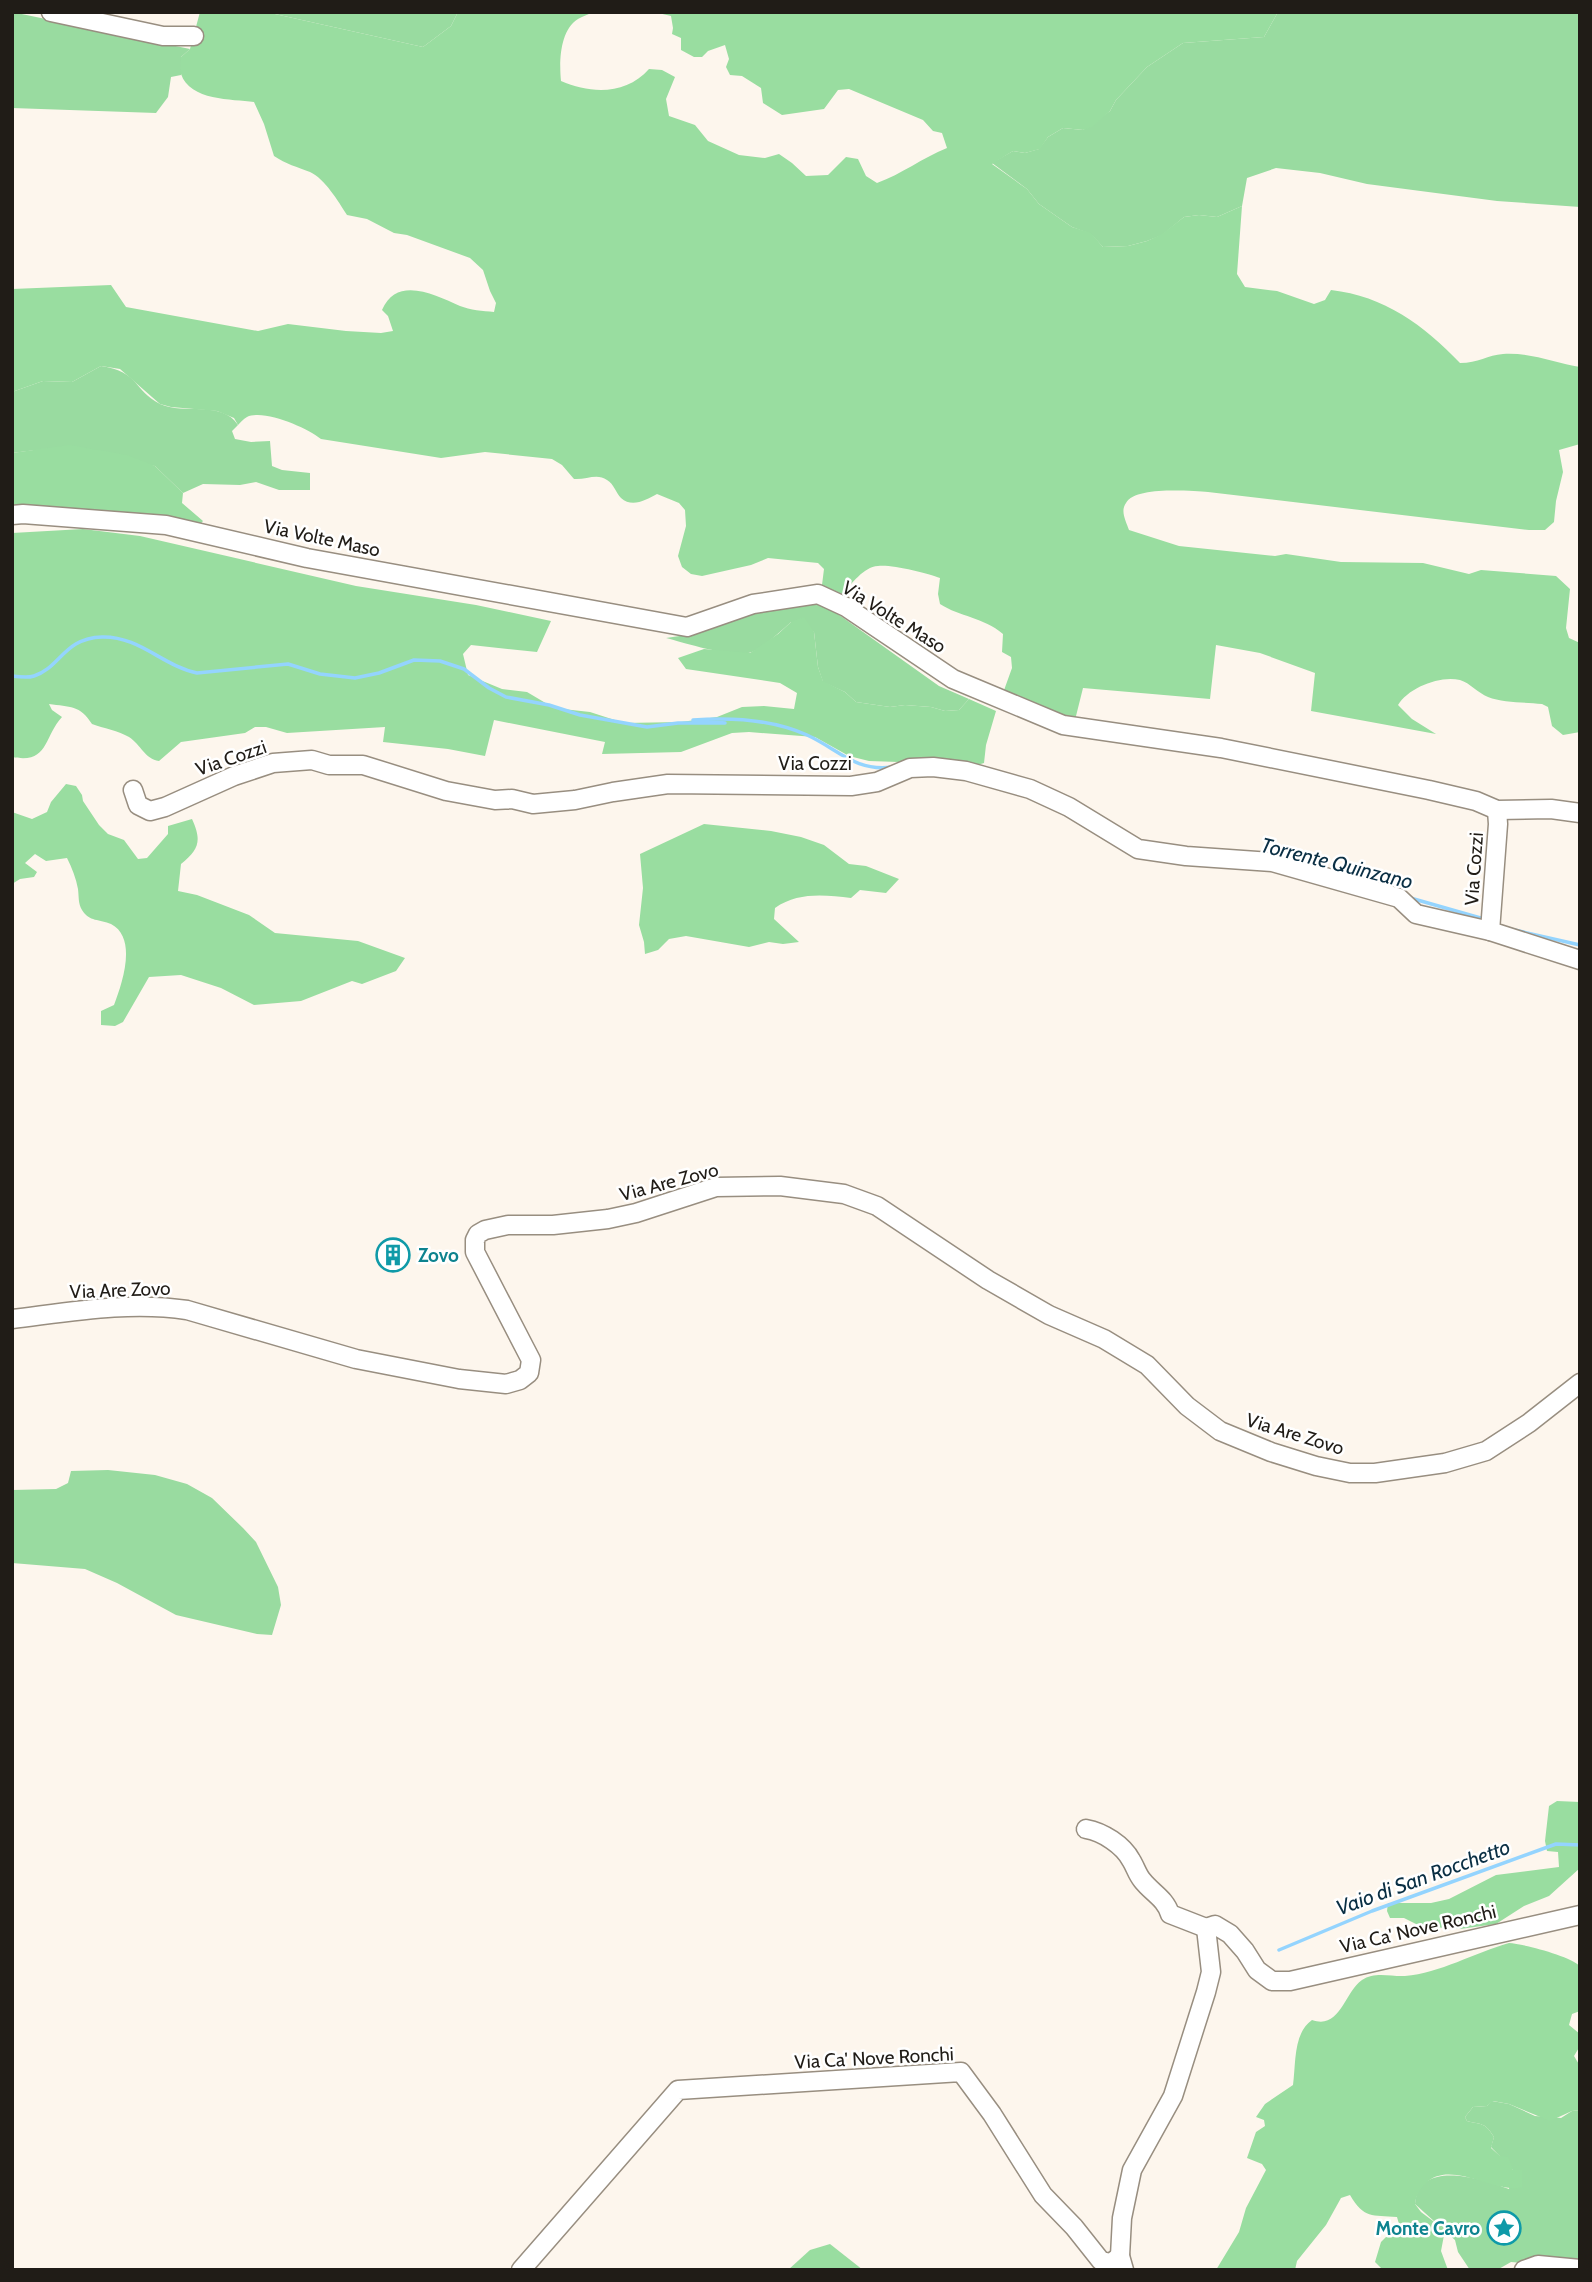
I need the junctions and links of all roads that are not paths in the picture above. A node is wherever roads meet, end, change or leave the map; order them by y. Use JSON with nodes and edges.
{"nodes":[{"id":1,"x":51,"y":12,"type":"edge"},
{"id":2,"x":194,"y":36,"type":"dead end"},
{"id":3,"x":12,"y":515,"type":"edge"},
{"id":4,"x":133,"y":790,"type":"dead end"},
{"id":5,"x":1497,"y":810,"type":"junction"},
{"id":6,"x":1580,"y":813,"type":"edge"},
{"id":7,"x":1490,"y":925,"type":"junction"},
{"id":8,"x":1580,"y":960,"type":"edge"},
{"id":9,"x":12,"y":1319,"type":"edge"},
{"id":10,"x":1580,"y":1383,"type":"edge"},
{"id":11,"x":1086,"y":1829,"type":"dead end"},
{"id":12,"x":1580,"y":1915,"type":"edge"},
{"id":13,"x":1206,"y":1928,"type":"junction"},
{"id":14,"x":1122,"y":2263,"type":"edge"},
{"id":15,"x":1580,"y":2269,"type":"edge"},
{"id":16,"x":521,"y":2270,"type":"edge"},
{"id":17,"x":1524,"y":2270,"type":"edge"}],
"edges":[{"from":1,"to":2,"type":"street"},
{"from":3,"to":5,"type":"street","name":"Via Volte Maso"},
{"from":4,"to":7,"type":"street","name":"Via Cozzi"},
{"from":5,"to":6,"type":"street","name":"Via Cozzi"},
{"from":5,"to":7,"type":"street","name":"Via Cozzi"},
{"from":7,"to":8,"type":"street","name":"Via Cozzi"},
{"from":9,"to":10,"type":"street","name":"Via Are Zovo"},
{"from":11,"to":13,"type":"street","name":"Via Ca' Nove Ronchi"},
{"from":12,"to":13,"type":"street","name":"Via Ca' Nove Ronchi"},
{"from":13,"to":14,"type":"street","name":"Via Ca' Nove Ronchi"},
{"from":14,"to":16,"type":"street","name":"Via Ca' Nove Ronchi"},
{"from":15,"to":17,"type":"street"}]}
